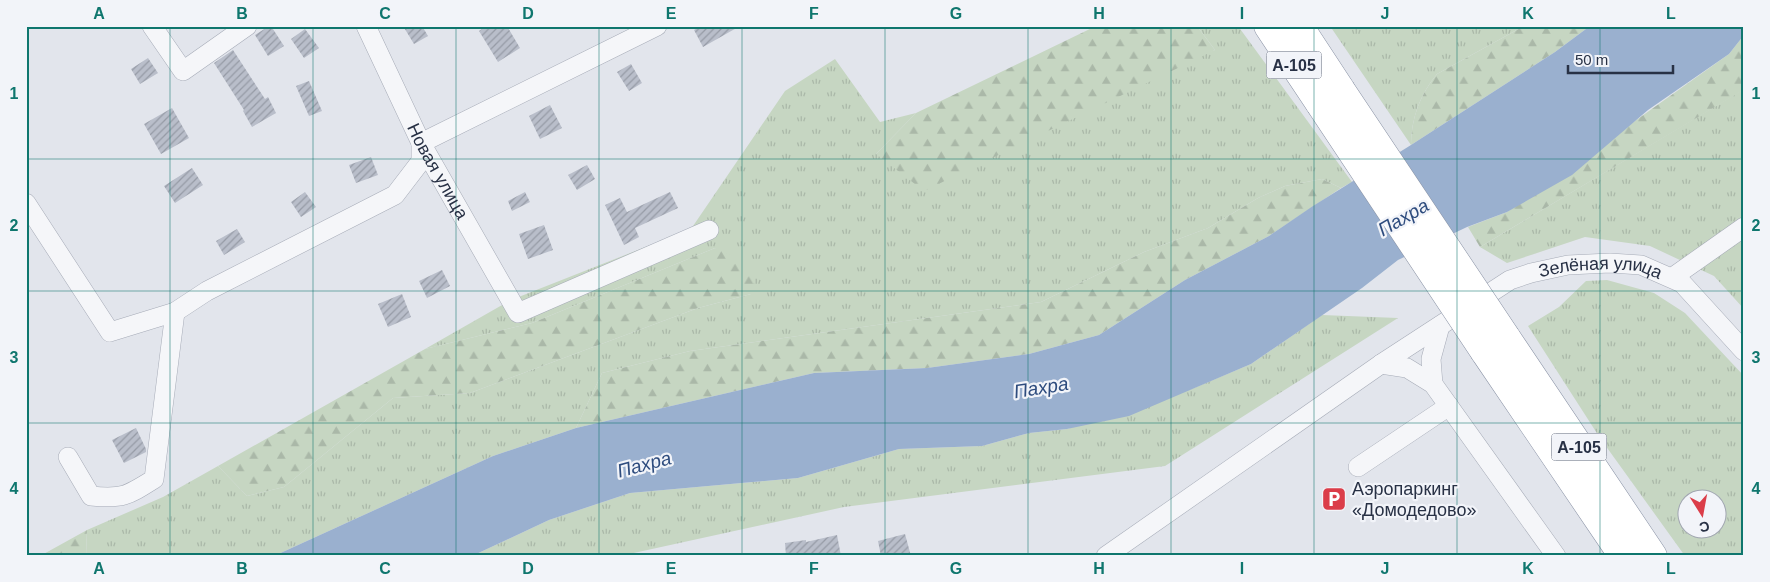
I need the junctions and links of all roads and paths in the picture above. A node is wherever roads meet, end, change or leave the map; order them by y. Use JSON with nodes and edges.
{"nodes":[{"id":1,"x":152,"y":26,"type":"edge"},
{"id":2,"x":247,"y":26,"type":"edge"},
{"id":3,"x":366,"y":26,"type":"edge"},
{"id":4,"x":657,"y":26,"type":"edge"},
{"id":5,"x":1268,"y":26,"type":"edge"},
{"id":6,"x":1299,"y":26,"type":"edge"},
{"id":7,"x":1331,"y":97,"type":"junction"},
{"id":8,"x":421,"y":143,"type":"junction"},
{"id":9,"x":26,"y":203,"type":"edge"},
{"id":10,"x":1744,"y":227,"type":"edge"},
{"id":11,"x":709,"y":230,"type":"dead end"},
{"id":12,"x":1673,"y":277,"type":"junction"},
{"id":13,"x":175,"y":312,"type":"junction"},
{"id":14,"x":1440,"y":326,"type":"junction"},
{"id":15,"x":1495,"y":344,"type":"junction"},
{"id":16,"x":1744,"y":351,"type":"edge"},
{"id":17,"x":1381,"y":364,"type":"junction"},
{"id":18,"x":1433,"y":384,"type":"junction"},
{"id":19,"x":1449,"y":406,"type":"junction"},
{"id":20,"x":68,"y":457,"type":"dead end"},
{"id":21,"x":1358,"y":467,"type":"dead end"},
{"id":22,"x":1106,"y":556,"type":"edge"},
{"id":23,"x":1556,"y":556,"type":"edge"},
{"id":24,"x":1623,"y":556,"type":"edge"},
{"id":25,"x":1653,"y":556,"type":"edge"}],
"edges":[{"from":1,"to":2,"type":"street"},
{"from":3,"to":8,"type":"street","name":"Новая улица"},
{"from":4,"to":8,"type":"street"},
{"from":5,"to":7,"type":"highway","number":"А-105"},
{"from":6,"to":7,"type":"highway","number":"А-105"},
{"from":7,"to":15,"type":"highway","number":"А-105","bridge":true},
{"from":8,"to":11,"type":"street","name":"Новая улица"},
{"from":8,"to":13,"type":"street"},
{"from":9,"to":13,"type":"street"},
{"from":10,"to":12,"type":"street"},
{"from":12,"to":14,"type":"street","name":"Зелёная улица"},
{"from":12,"to":16,"type":"street","name":"Зелёная улица"},
{"from":13,"to":20,"type":"street"},
{"from":14,"to":17,"type":"street","name":"Зелёная улица"},
{"from":14,"to":18,"type":"street"},
{"from":15,"to":24,"type":"highway","number":"А-105"},
{"from":15,"to":25,"type":"highway","number":"А-105"},
{"from":17,"to":18,"type":"street"},
{"from":17,"to":22,"type":"street","name":"Зелёная улица"},
{"from":18,"to":19,"type":"street"},
{"from":19,"to":21,"type":"street"},
{"from":19,"to":23,"type":"street"}]}
